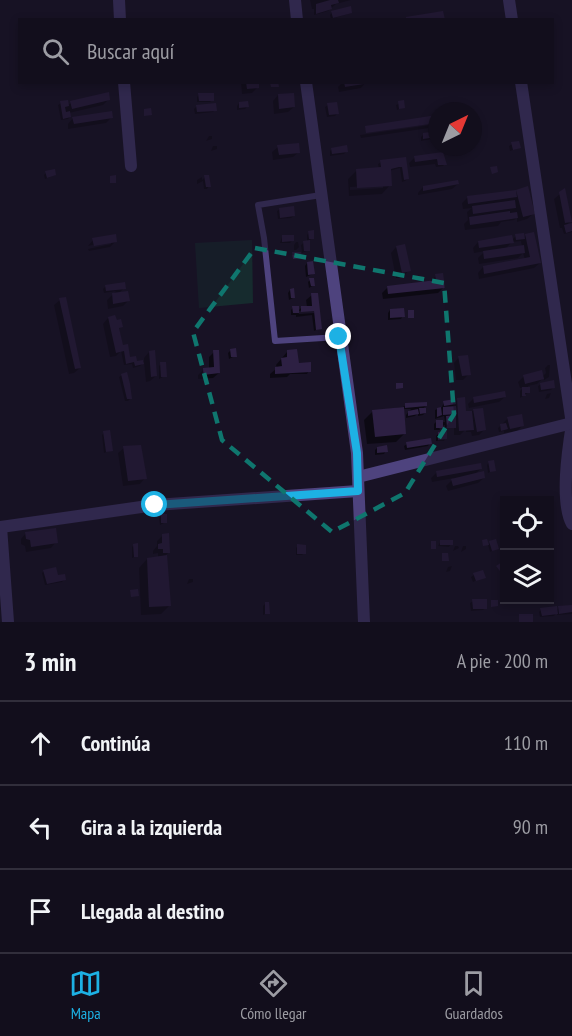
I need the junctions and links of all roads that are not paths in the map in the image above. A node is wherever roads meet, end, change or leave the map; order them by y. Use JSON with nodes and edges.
{"nodes":[{"id":1,"x":119,"y":0,"type":"edge"},
{"id":2,"x":295,"y":0,"type":"edge"},
{"id":3,"x":509,"y":0,"type":"edge"},
{"id":4,"x":120,"y":18,"type":"edge"},
{"id":5,"x":297,"y":18,"type":"edge"},
{"id":6,"x":512,"y":18,"type":"edge"},
{"id":7,"x":124,"y":84,"type":"edge"},
{"id":8,"x":306,"y":84,"type":"edge"},
{"id":9,"x":521,"y":84,"type":"edge"},
{"id":10,"x":131,"y":166,"type":"dead end"},
{"id":11,"x":321,"y":195,"type":"junction"},
{"id":12,"x":339,"y":337,"type":"junction"},
{"id":13,"x":572,"y":424,"type":"edge"},
{"id":14,"x":358,"y":477,"type":"junction"},
{"id":15,"x":358,"y":491,"type":"junction"},
{"id":16,"x":0,"y":524,"type":"edge"},
{"id":17,"x":572,"y":524,"type":"edge"},
{"id":18,"x":8,"y":622,"type":"edge"},
{"id":19,"x":364,"y":622,"type":"edge"}],
"edges":[{"from":1,"to":4,"type":"street"},
{"from":2,"to":5,"type":"street"},
{"from":3,"to":6,"type":"street"},
{"from":7,"to":10,"type":"street"},
{"from":8,"to":11,"type":"street"},
{"from":9,"to":13,"type":"street"},
{"from":11,"to":12,"type":"street"},
{"from":11,"to":12,"type":"lane"},
{"from":12,"to":14,"type":"street"},
{"from":13,"to":14,"type":"street"},
{"from":13,"to":17,"type":"street"},
{"from":14,"to":15,"type":"street"},
{"from":15,"to":16,"type":"street"},
{"from":15,"to":19,"type":"street"},
{"from":16,"to":18,"type":"street"}]}
